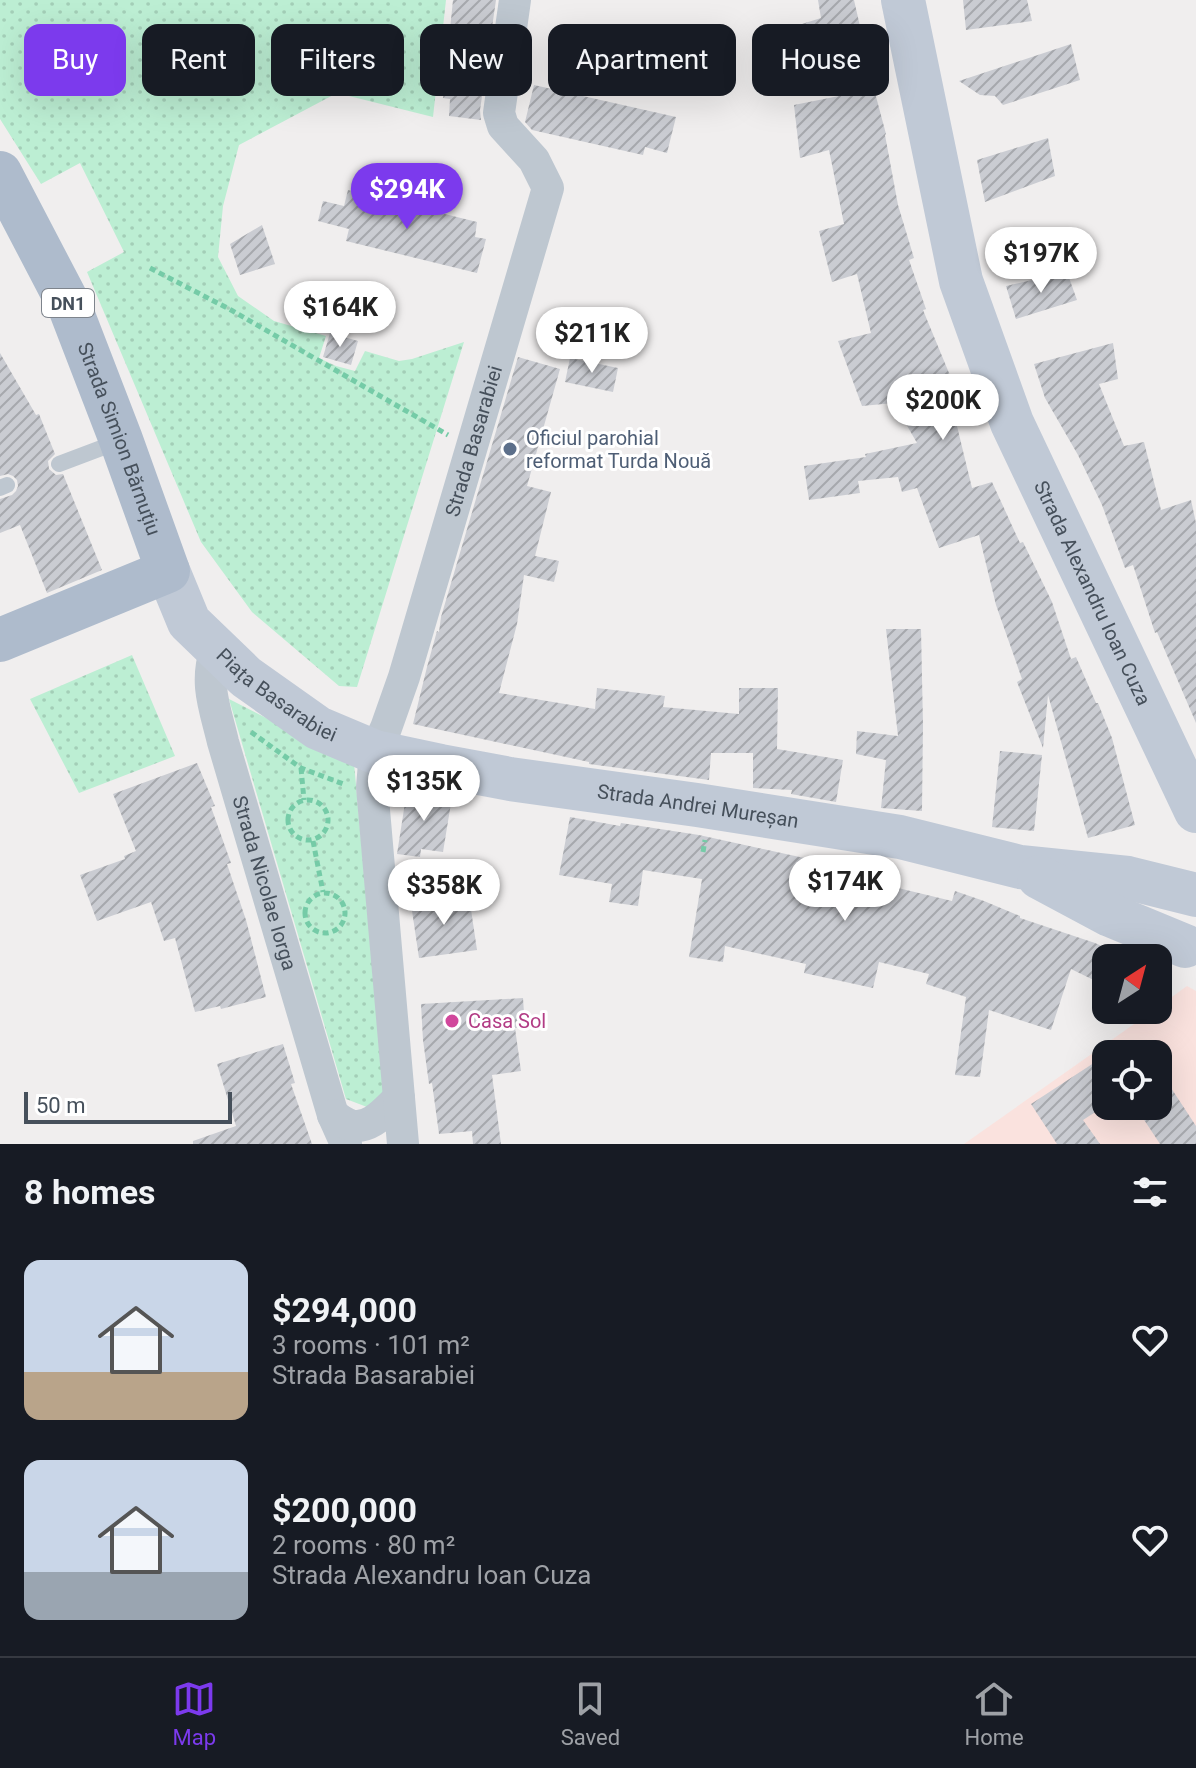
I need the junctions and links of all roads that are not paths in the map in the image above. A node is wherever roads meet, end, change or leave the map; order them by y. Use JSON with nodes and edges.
{"nodes":[{"id":1,"x":515,"y":0,"type":"edge"},
{"id":2,"x":903,"y":0,"type":"edge"},
{"id":3,"x":0,"y":173,"type":"edge"},
{"id":4,"x":121,"y":440,"type":"junction"},
{"id":5,"x":59,"y":464,"type":"dead end"},
{"id":6,"x":168,"y":571,"type":"junction"},
{"id":7,"x":202,"y":635,"type":"junction"},
{"id":8,"x":0,"y":640,"type":"edge"},
{"id":9,"x":373,"y":769,"type":"junction"},
{"id":10,"x":1196,"y":811,"type":"edge"},
{"id":11,"x":1020,"y":867,"type":"junction"},
{"id":12,"x":1196,"y":895,"type":"edge"},
{"id":13,"x":1196,"y":902,"type":"edge"},
{"id":14,"x":1191,"y":954,"type":"edge"},
{"id":15,"x":399,"y":1098,"type":"junction"},
{"id":16,"x":333,"y":1115,"type":"junction"},
{"id":17,"x":346,"y":1144,"type":"edge"},
{"id":18,"x":403,"y":1144,"type":"edge"}],
"edges":[{"from":1,"to":9,"type":"street","name":"Strada Basarabiei"},
{"from":2,"to":10,"type":"main road","name":"Strada Alexandru Ioan Cuza"},
{"from":3,"to":4,"type":"main road","name":"Strada Simion Bărnuțiu","number":"DN1"},
{"from":4,"to":5,"type":"lane"},
{"from":4,"to":6,"type":"main road","name":"Strada Simion Bărnuțiu","number":"DN1"},
{"from":6,"to":7,"type":"main road","name":"Strada Simion Bărnuțiu","number":"DN1"},
{"from":6,"to":8,"type":"main road"},
{"from":7,"to":9,"type":"main road","name":"Piața Basarabiei","number":"DN1"},
{"from":7,"to":16,"type":"street","name":"Strada Nicolae Iorga"},
{"from":9,"to":11,"type":"main road","name":"Strada Andrei Mureșan","number":"DN1"},
{"from":9,"to":15,"type":"street"},
{"from":11,"to":12,"type":"main road","name":"Strada Andrei Mureșan"},
{"from":11,"to":14,"type":"main road","name":"Strada Andrei Mureșan","number":"DN1"},
{"from":13,"to":14,"type":"main road","number":"DN1"},
{"from":15,"to":16,"type":"street"},
{"from":15,"to":18,"type":"street"},
{"from":16,"to":17,"type":"street","name":"Strada Nicolae Iorga"}]}
